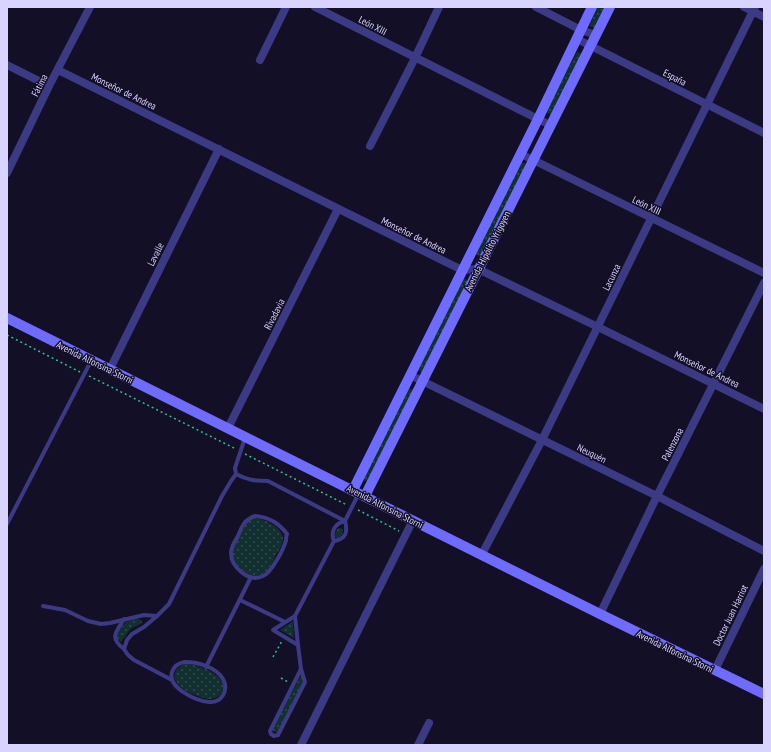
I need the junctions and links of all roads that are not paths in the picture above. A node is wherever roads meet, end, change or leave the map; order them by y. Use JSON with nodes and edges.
{"nodes":[{"id":1,"x":90,"y":7,"type":"edge"},
{"id":2,"x":286,"y":7,"type":"edge"},
{"id":3,"x":315,"y":7,"type":"edge"},
{"id":4,"x":439,"y":7,"type":"edge"},
{"id":5,"x":536,"y":7,"type":"edge"},
{"id":6,"x":592,"y":7,"type":"edge"},
{"id":7,"x":610,"y":7,"type":"edge"},
{"id":8,"x":744,"y":7,"type":"edge"},
{"id":9,"x":754,"y":9,"type":"edge"},
{"id":10,"x":764,"y":17,"type":"edge"},
{"id":11,"x":579,"y":34,"type":"junction"},
{"id":12,"x":596,"y":35,"type":"junction"},
{"id":13,"x":591,"y":46,"type":"junction"},
{"id":14,"x":415,"y":58,"type":"junction"},
{"id":15,"x":260,"y":60,"type":"dead end"},
{"id":16,"x":7,"y":65,"type":"edge"},
{"id":17,"x":58,"y":70,"type":"junction"},
{"id":18,"x":49,"y":86,"type":"junction"},
{"id":19,"x":707,"y":104,"type":"junction"},
{"id":20,"x":538,"y":119,"type":"junction"},
{"id":21,"x":550,"y":125,"type":"junction"},
{"id":22,"x":764,"y":133,"type":"edge"},
{"id":23,"x":370,"y":146,"type":"dead end"},
{"id":24,"x":219,"y":149,"type":"junction"},
{"id":25,"x":521,"y":154,"type":"junction"},
{"id":26,"x":533,"y":160,"type":"junction"},
{"id":27,"x":7,"y":173,"type":"edge"},
{"id":28,"x":338,"y":209,"type":"junction"},
{"id":29,"x":651,"y":218,"type":"junction"},
{"id":30,"x":478,"y":269,"type":"junction"},
{"id":31,"x":462,"y":270,"type":"junction"},
{"id":32,"x":764,"y":274,"type":"edge"},
{"id":33,"x":764,"y":283,"type":"edge"},
{"id":34,"x":7,"y":318,"type":"edge"},
{"id":35,"x":598,"y":327,"type":"junction"},
{"id":36,"x":92,"y":360,"type":"junction"},
{"id":37,"x":110,"y":369,"type":"junction"},
{"id":38,"x":410,"y":375,"type":"junction"},
{"id":39,"x":422,"y":381,"type":"junction"},
{"id":40,"x":714,"y":384,"type":"junction"},
{"id":41,"x":764,"y":409,"type":"edge"},
{"id":42,"x":228,"y":428,"type":"junction"},
{"id":43,"x":245,"y":436,"type":"junction"},
{"id":44,"x":542,"y":440,"type":"junction"},
{"id":45,"x":236,"y":474,"type":"junction"},
{"id":46,"x":359,"y":493,"type":"junction"},
{"id":47,"x":657,"y":496,"type":"junction"},
{"id":48,"x":413,"y":520,"type":"junction"},
{"id":49,"x":345,"y":521,"type":"junction"},
{"id":50,"x":7,"y":524,"type":"edge"},
{"id":51,"x":334,"y":541,"type":"junction"},
{"id":52,"x":764,"y":551,"type":"edge"},
{"id":53,"x":482,"y":554,"type":"junction"},
{"id":54,"x":764,"y":569,"type":"edge"},
{"id":55,"x":251,"y":577,"type":"junction"},
{"id":56,"x":240,"y":600,"type":"junction"},
{"id":57,"x":42,"y":606,"type":"dead end"},
{"id":58,"x":600,"y":614,"type":"junction"},
{"id":59,"x":157,"y":616,"type":"junction"},
{"id":60,"x":295,"y":616,"type":"junction"},
{"id":61,"x":124,"y":619,"type":"junction"},
{"id":62,"x":285,"y":622,"type":"junction"},
{"id":63,"x":298,"y":645,"type":"junction"},
{"id":64,"x":124,"y":649,"type":"junction"},
{"id":65,"x":206,"y":667,"type":"junction"},
{"id":66,"x":301,"y":668,"type":"junction"},
{"id":67,"x":715,"y":670,"type":"junction"},
{"id":68,"x":172,"y":680,"type":"junction"},
{"id":69,"x":764,"y":694,"type":"edge"},
{"id":70,"x":429,"y":723,"type":"dead end"},
{"id":71,"x":301,"y":745,"type":"edge"},
{"id":72,"x":418,"y":745,"type":"edge"}],
"edges":[{"from":1,"to":17,"type":"street","name":"Fátima"},
{"from":2,"to":15,"type":"street"},
{"from":3,"to":14,"type":"street","name":"León XIII"},
{"from":4,"to":14,"type":"street"},
{"from":5,"to":11,"type":"street","name":"España"},
{"from":6,"to":11,"type":"main road","name":"Avenida Hipólito Yrigoyen"},
{"from":7,"to":12,"type":"main road","name":"Avenida Hipólito Yrigoyen"},
{"from":8,"to":9,"type":"street"},
{"from":9,"to":10,"type":"street"},
{"from":9,"to":19,"type":"street","name":"Lacunza"},
{"from":11,"to":12,"type":"street","name":"España"},
{"from":11,"to":13,"type":"street","name":"España"},
{"from":11,"to":20,"type":"main road","name":"Avenida Hipólito Yrigoyen"},
{"from":12,"to":13,"type":"main road","name":"Avenida Hipólito Yrigoyen"},
{"from":13,"to":19,"type":"street","name":"España"},
{"from":13,"to":21,"type":"main road","name":"Avenida Hipólito Yrigoyen"},
{"from":14,"to":20,"type":"street","name":"León XIII"},
{"from":14,"to":23,"type":"street"},
{"from":16,"to":18,"type":"street"},
{"from":17,"to":18,"type":"street","name":"Fátima"},
{"from":17,"to":24,"type":"street","name":"Monseñor de Andrea"},
{"from":18,"to":27,"type":"street","name":"Fátima"},
{"from":19,"to":22,"type":"street","name":"España"},
{"from":19,"to":29,"type":"street","name":"Lacunza"},
{"from":20,"to":21,"type":"street","name":"León XIII"},
{"from":20,"to":25,"type":"main road","name":"Avenida Hipólito Yrigoyen"},
{"from":21,"to":26,"type":"main road","name":"Avenida Hipólito Yrigoyen"},
{"from":24,"to":28,"type":"street","name":"Monseñor de Andrea"},
{"from":24,"to":37,"type":"street","name":"Lavalle"},
{"from":25,"to":26,"type":"street","name":"León XIII"},
{"from":25,"to":31,"type":"main road","name":"Avenida Hipólito Yrigoyen"},
{"from":26,"to":29,"type":"street","name":"León XIII"},
{"from":26,"to":30,"type":"main road","name":"Avenida Hipólito Yrigoyen"},
{"from":28,"to":31,"type":"street","name":"Monseñor de Andrea"},
{"from":28,"to":42,"type":"street","name":"Rivadavia"},
{"from":29,"to":32,"type":"street","name":"León XIII"},
{"from":29,"to":35,"type":"street","name":"Lacunza"},
{"from":30,"to":31,"type":"street","name":"Monseñor de Andrea"},
{"from":30,"to":35,"type":"street","name":"Monseñor de Andrea"},
{"from":30,"to":39,"type":"main road","name":"Avenida Hipólito Yrigoyen"},
{"from":31,"to":38,"type":"main road","name":"Avenida Hipólito Yrigoyen"},
{"from":33,"to":40,"type":"street","name":"Palenzona"},
{"from":34,"to":36,"type":"main road","name":"Avenida Alfonsina Storni"},
{"from":35,"to":40,"type":"street","name":"Monseñor de Andrea"},
{"from":35,"to":44,"type":"street","name":"Lacunza"},
{"from":36,"to":37,"type":"main road","name":"Avenida Alfonsina Storni"},
{"from":36,"to":50,"type":"lane"},
{"from":37,"to":42,"type":"main road","name":"Avenida Alfonsina Storni"},
{"from":38,"to":39,"type":"street","name":"Neuquén"},
{"from":38,"to":46,"type":"main road","name":"Avenida Hipólito Yrigoyen"},
{"from":39,"to":44,"type":"street","name":"Neuquén"},
{"from":39,"to":46,"type":"main road","name":"Avenida Hipólito Yrigoyen"},
{"from":40,"to":41,"type":"street","name":"Monseñor de Andrea"},
{"from":40,"to":47,"type":"street","name":"Palenzona"},
{"from":42,"to":43,"type":"main road","name":"Avenida Alfonsina Storni"},
{"from":43,"to":45,"type":"lane"},
{"from":43,"to":46,"type":"main road","name":"Avenida Alfonsina Storni"},
{"from":44,"to":47,"type":"street","name":"Neuquén"},
{"from":44,"to":53,"type":"street","name":"Lacunza"},
{"from":45,"to":49,"type":"lane"},
{"from":45,"to":59,"type":"lane"},
{"from":46,"to":48,"type":"main road","name":"Avenida Alfonsina Storni"},
{"from":46,"to":49,"type":"lane"},
{"from":47,"to":52,"type":"street","name":"Neuquén"},
{"from":47,"to":58,"type":"street","name":"Palenzona"},
{"from":48,"to":53,"type":"main road","name":"Avenida Alfonsina Storni"},
{"from":48,"to":71,"type":"street"},
{"from":49,"to":51,"type":"lane"},
{"from":49,"to":51,"type":"lane"},
{"from":51,"to":60,"type":"lane"},
{"from":53,"to":58,"type":"main road","name":"Avenida Alfonsina Storni"},
{"from":54,"to":67,"type":"street","name":"Doctor Juan Harriot"},
{"from":55,"to":55,"type":"lane"},
{"from":55,"to":56,"type":"lane"},
{"from":56,"to":62,"type":"lane"},
{"from":56,"to":65,"type":"lane"},
{"from":57,"to":61,"type":"lane"},
{"from":58,"to":67,"type":"main road","name":"Avenida Alfonsina Storni"},
{"from":59,"to":61,"type":"lane"},
{"from":59,"to":64,"type":"lane"},
{"from":60,"to":62,"type":"lane"},
{"from":60,"to":63,"type":"lane"},
{"from":61,"to":64,"type":"lane"},
{"from":62,"to":63,"type":"lane"},
{"from":63,"to":66,"type":"lane"},
{"from":64,"to":68,"type":"lane"},
{"from":65,"to":68,"type":"lane"},
{"from":65,"to":68,"type":"lane"},
{"from":66,"to":66,"type":"lane"},
{"from":67,"to":69,"type":"main road","name":"Avenida Alfonsina Storni"},
{"from":70,"to":72,"type":"street"}]}
